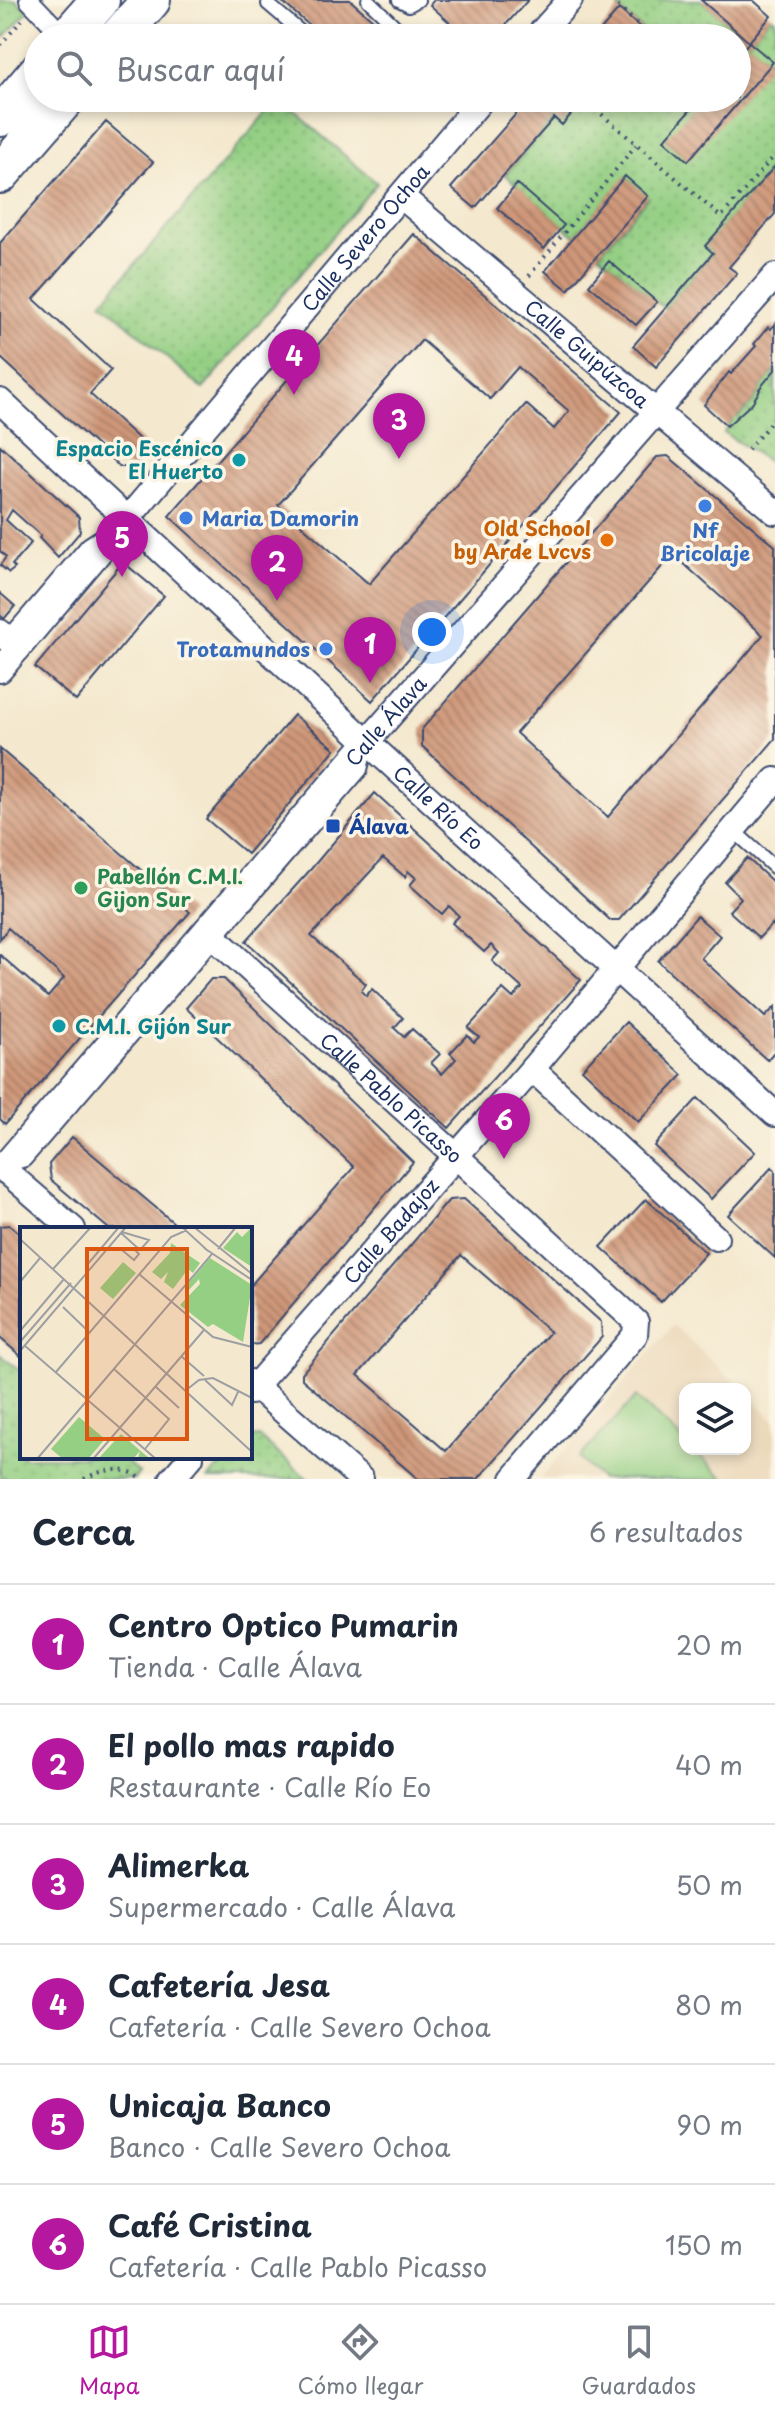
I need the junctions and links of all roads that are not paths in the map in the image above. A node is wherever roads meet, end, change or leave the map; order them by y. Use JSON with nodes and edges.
{"nodes":[{"id":1,"x":29,"y":0,"type":"edge"},
{"id":2,"x":100,"y":0,"type":"edge"},
{"id":3,"x":151,"y":0,"type":"edge"},
{"id":4,"x":368,"y":0,"type":"edge"},
{"id":5,"x":399,"y":0,"type":"edge"},
{"id":6,"x":418,"y":0,"type":"edge"},
{"id":7,"x":570,"y":0,"type":"edge"},
{"id":8,"x":268,"y":4,"type":"dead end"},
{"id":9,"x":53,"y":24,"type":"edge"},
{"id":10,"x":69,"y":24,"type":"edge"},
{"id":11,"x":130,"y":24,"type":"edge"},
{"id":12,"x":292,"y":24,"type":"edge"},
{"id":13,"x":393,"y":24,"type":"edge"},
{"id":14,"x":549,"y":24,"type":"edge"},
{"id":15,"x":24,"y":89,"type":"edge"},
{"id":16,"x":54,"y":112,"type":"edge"},
{"id":17,"x":471,"y":112,"type":"edge"},
{"id":18,"x":0,"y":117,"type":"edge"},
{"id":19,"x":0,"y":174,"type":"edge"},
{"id":20,"x":401,"y":196,"type":"junction"},
{"id":21,"x":775,"y":276,"type":"edge"},
{"id":22,"x":0,"y":401,"type":"edge"},
{"id":23,"x":659,"y":412,"type":"junction"},
{"id":24,"x":775,"y":512,"type":"edge"},
{"id":25,"x":129,"y":520,"type":"junction"},
{"id":26,"x":6,"y":641,"type":"edge"},
{"id":27,"x":0,"y":670,"type":"edge"},
{"id":28,"x":367,"y":742,"type":"junction"},
{"id":29,"x":775,"y":780,"type":"edge"},
{"id":30,"x":733,"y":830,"type":"junction"},
{"id":31,"x":775,"y":868,"type":"edge"},
{"id":32,"x":210,"y":934,"type":"junction"},
{"id":33,"x":617,"y":968,"type":"junction"},
{"id":34,"x":532,"y":1069,"type":"junction"},
{"id":35,"x":771,"y":1100,"type":"edge"},
{"id":36,"x":455,"y":1155,"type":"junction"},
{"id":37,"x":1,"y":1168,"type":"edge"},
{"id":38,"x":71,"y":1227,"type":"edge"},
{"id":39,"x":716,"y":1238,"type":"dead end"},
{"id":40,"x":252,"y":1387,"type":"edge"},
{"id":41,"x":189,"y":1459,"type":"edge"},
{"id":42,"x":172,"y":1479,"type":"edge"},
{"id":43,"x":361,"y":1479,"type":"edge"},
{"id":44,"x":513,"y":1479,"type":"edge"}],
"edges":[{"from":1,"to":9,"type":"street"},
{"from":2,"to":10,"type":"main road"},
{"from":3,"to":11,"type":"main road"},
{"from":4,"to":13,"type":"lane"},
{"from":5,"to":6,"type":"lane"},
{"from":7,"to":14,"type":"street"},
{"from":8,"to":12,"type":"lane"},
{"from":15,"to":18,"type":"main road"},
{"from":16,"to":19,"type":"main road"},
{"from":17,"to":20,"type":"street","name":"Calle Severo Ochoa"},
{"from":20,"to":23,"type":"street","name":"Calle Guipúzcoa"},
{"from":20,"to":25,"type":"street","name":"Calle Severo Ochoa"},
{"from":21,"to":23,"type":"street","name":"Calle Álava"},
{"from":22,"to":25,"type":"street","name":"Calle Río Eo"},
{"from":23,"to":24,"type":"street","name":"Calle Guipúzcoa"},
{"from":23,"to":28,"type":"street","name":"Calle Álava"},
{"from":25,"to":26,"type":"street","name":"Calle Severo Ochoa"},
{"from":25,"to":28,"type":"street","name":"Calle Río Eo"},
{"from":26,"to":27,"type":"street","name":"Calle Severo Ochoa"},
{"from":28,"to":32,"type":"street","name":"Calle Álava"},
{"from":28,"to":33,"type":"street","name":"Calle Río Eo"},
{"from":29,"to":30,"type":"street","name":"Calle Badajoz"},
{"from":30,"to":31,"type":"lane"},
{"from":30,"to":33,"type":"street","name":"Calle Badajoz"},
{"from":32,"to":36,"type":"street","name":"Calle Pablo Picasso"},
{"from":32,"to":37,"type":"street","name":"Calle Álava"},
{"from":33,"to":34,"type":"street","name":"Calle Badajoz"},
{"from":33,"to":35,"type":"street","name":"Calle Río Eo"},
{"from":34,"to":36,"type":"street","name":"Calle Badajoz"},
{"from":34,"to":39,"type":"street"},
{"from":36,"to":40,"type":"street","name":"Calle Badajoz"},
{"from":36,"to":44,"type":"street","name":"Calle Pablo Picasso"},
{"from":37,"to":38,"type":"street"},
{"from":40,"to":43,"type":"street"},
{"from":41,"to":42,"type":"street"}]}
